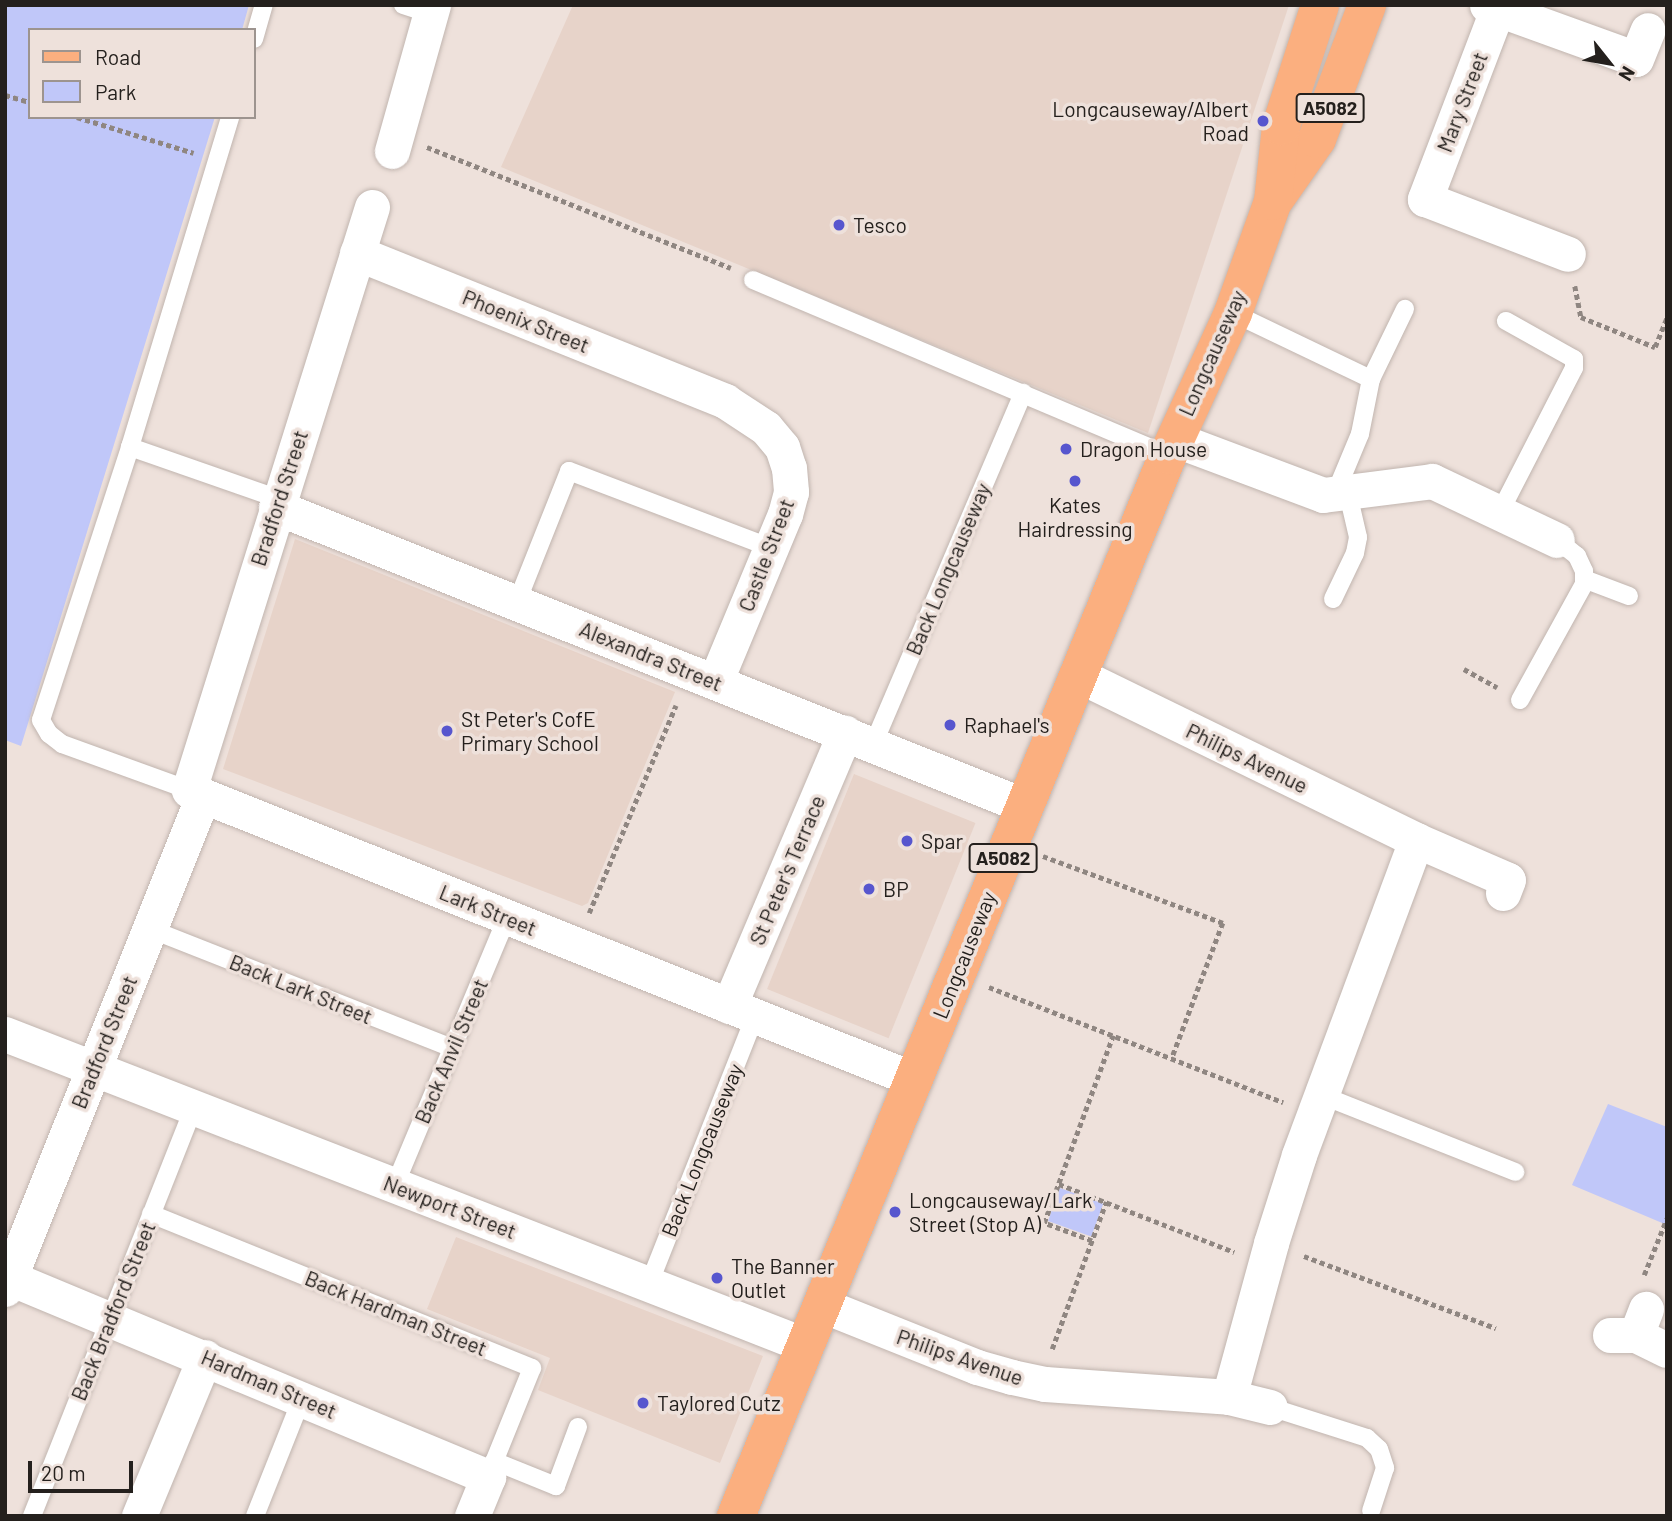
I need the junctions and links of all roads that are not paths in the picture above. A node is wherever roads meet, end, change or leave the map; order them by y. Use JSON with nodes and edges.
{"nodes":[{"id":1,"x":264,"y":5,"type":"edge"},
{"id":2,"x":1320,"y":5,"type":"edge"},
{"id":3,"x":1367,"y":5,"type":"edge"},
{"id":4,"x":1495,"y":6,"type":"edge"},
{"id":5,"x":422,"y":8,"type":"edge"},
{"id":6,"x":1648,"y":30,"type":"dead end"},
{"id":7,"x":256,"y":32,"type":"edge"},
{"id":8,"x":229,"y":119,"type":"edge"},
{"id":9,"x":394,"y":143,"type":"road end"},
{"id":10,"x":1273,"y":201,"type":"junction"},
{"id":11,"x":373,"y":207,"type":"dead end"},
{"id":12,"x":357,"y":253,"type":"junction"},
{"id":13,"x":1568,"y":254,"type":"road end"},
{"id":14,"x":754,"y":280,"type":"road end"},
{"id":15,"x":1405,"y":309,"type":"dead end"},
{"id":16,"x":1233,"y":313,"type":"junction"},
{"id":17,"x":1506,"y":321,"type":"dead end"},
{"id":18,"x":1371,"y":379,"type":"junction"},
{"id":19,"x":695,"y":389,"type":"joint"},
{"id":20,"x":1023,"y":393,"type":"junction"},
{"id":21,"x":130,"y":447,"type":"junction"},
{"id":22,"x":1171,"y":447,"type":"junction"},
{"id":23,"x":1341,"y":495,"type":"junction"},
{"id":24,"x":277,"y":503,"type":"junction"},
{"id":25,"x":1500,"y":512,"type":"junction"},
{"id":26,"x":1557,"y":540,"type":"joint"},
{"id":27,"x":772,"y":548,"type":"junction"},
{"id":28,"x":1584,"y":579,"type":"junction"},
{"id":29,"x":1629,"y":596,"type":"dead end"},
{"id":30,"x":1333,"y":599,"type":"dead end"},
{"id":31,"x":517,"y":602,"type":"junction"},
{"id":32,"x":1078,"y":676,"type":"junction"},
{"id":33,"x":703,"y":677,"type":"junction"},
{"id":34,"x":1520,"y":700,"type":"road end"},
{"id":35,"x":859,"y":739,"type":"junction"},
{"id":36,"x":196,"y":793,"type":"junction"},
{"id":37,"x":1025,"y":806,"type":"junction"},
{"id":38,"x":1416,"y":840,"type":"junction"},
{"id":39,"x":1503,"y":893,"type":"dead end"},
{"id":40,"x":507,"y":917,"type":"junction"},
{"id":41,"x":150,"y":929,"type":"junction"},
{"id":42,"x":742,"y":1011,"type":"junction"},
{"id":43,"x":5,"y":1034,"type":"edge"},
{"id":44,"x":452,"y":1048,"type":"junction"},
{"id":45,"x":94,"y":1068,"type":"junction"},
{"id":46,"x":913,"y":1079,"type":"junction"},
{"id":47,"x":1317,"y":1105,"type":"junction"},
{"id":48,"x":194,"y":1107,"type":"junction"},
{"id":49,"x":1515,"y":1172,"type":"dead end"},
{"id":50,"x":395,"y":1185,"type":"junction"},
{"id":51,"x":152,"y":1214,"type":"junction"},
{"id":52,"x":7,"y":1281,"type":"edge"},
{"id":53,"x":649,"y":1284,"type":"junction"},
{"id":54,"x":822,"y":1305,"type":"junction"},
{"id":55,"x":110,"y":1319,"type":"junction"},
{"id":56,"x":1631,"y":1326,"type":"road end"},
{"id":57,"x":805,"y":1345,"type":"junction"},
{"id":58,"x":1667,"y":1350,"type":"edge"},
{"id":59,"x":205,"y":1357,"type":"junction"},
{"id":60,"x":1229,"y":1397,"type":"junction"},
{"id":61,"x":302,"y":1398,"type":"junction"},
{"id":62,"x":1270,"y":1407,"type":"joint"},
{"id":63,"x":578,"y":1427,"type":"dead end"},
{"id":64,"x":491,"y":1469,"type":"junction"},
{"id":65,"x":1371,"y":1511,"type":"dead end"},
{"id":66,"x":32,"y":1516,"type":"edge"},
{"id":67,"x":139,"y":1516,"type":"edge"},
{"id":68,"x":255,"y":1516,"type":"edge"},
{"id":69,"x":472,"y":1516,"type":"edge"},
{"id":70,"x":736,"y":1516,"type":"edge"}],
"edges":[{"from":1,"to":7,"type":"lane"},
{"from":2,"to":10,"type":"main road","name":"Longcauseway","number":"A5082"},
{"from":3,"to":10,"type":"main road","name":"Longcauseway","number":"A5082"},
{"from":4,"to":6,"type":"street"},
{"from":4,"to":13,"type":"street","name":"Mary Street"},
{"from":5,"to":9,"type":"street"},
{"from":8,"to":21,"type":"lane"},
{"from":10,"to":16,"type":"main road","name":"Longcauseway","number":"A5082"},
{"from":11,"to":12,"type":"street","name":"Bradford Street"},
{"from":12,"to":19,"type":"street","name":"Phoenix Street"},
{"from":12,"to":24,"type":"street","name":"Bradford Street"},
{"from":14,"to":20,"type":"lane"},
{"from":15,"to":18,"type":"lane"},
{"from":16,"to":18,"type":"lane"},
{"from":16,"to":22,"type":"main road","name":"Longcauseway","number":"A5082"},
{"from":17,"to":25,"type":"lane"},
{"from":18,"to":23,"type":"lane"},
{"from":19,"to":27,"type":"street","name":"Castle Street"},
{"from":20,"to":22,"type":"lane"},
{"from":20,"to":35,"type":"lane","name":"Back Longcauseway"},
{"from":21,"to":24,"type":"lane"},
{"from":21,"to":36,"type":"lane","name":"Lark Street"},
{"from":22,"to":23,"type":"street"},
{"from":22,"to":32,"type":"main road","name":"Longcauseway","number":"A5082"},
{"from":23,"to":25,"type":"street"},
{"from":23,"to":30,"type":"lane"},
{"from":24,"to":31,"type":"street","name":"Alexandra Street"},
{"from":24,"to":36,"type":"street","name":"Bradford Street"},
{"from":25,"to":26,"type":"street"},
{"from":26,"to":28,"type":"lane"},
{"from":27,"to":31,"type":"lane"},
{"from":27,"to":33,"type":"street","name":"Castle Street"},
{"from":28,"to":29,"type":"lane"},
{"from":28,"to":34,"type":"lane"},
{"from":31,"to":33,"type":"street","name":"Alexandra Street"},
{"from":32,"to":37,"type":"main road","name":"Longcauseway","number":"A5082"},
{"from":32,"to":38,"type":"street","name":"Philips Avenue"},
{"from":33,"to":35,"type":"street","name":"Alexandra Street"},
{"from":35,"to":37,"type":"street","name":"Alexandra Street"},
{"from":35,"to":42,"type":"street","name":"St Peter's Terrace"},
{"from":36,"to":40,"type":"street","name":"Lark Street"},
{"from":36,"to":41,"type":"street","name":"Bradford Street"},
{"from":37,"to":46,"type":"main road","name":"Longcauseway","number":"A5082"},
{"from":38,"to":39,"type":"street","name":"Philips Avenue"},
{"from":38,"to":47,"type":"street"},
{"from":40,"to":42,"type":"street","name":"Lark Street"},
{"from":40,"to":44,"type":"lane","name":"Back Anvil Street"},
{"from":41,"to":44,"type":"lane","name":"Back Lark Street"},
{"from":41,"to":45,"type":"street","name":"Bradford Street"},
{"from":42,"to":46,"type":"street","name":"Lark Street"},
{"from":42,"to":53,"type":"lane","name":"Back Longcauseway"},
{"from":43,"to":45,"type":"street","name":"Newport Street"},
{"from":44,"to":50,"type":"lane","name":"Back Anvil Street"},
{"from":45,"to":48,"type":"street","name":"Newport Street"},
{"from":45,"to":52,"type":"street","name":"Bradford Street"},
{"from":46,"to":54,"type":"main road","name":"Longcauseway","number":"A5082"},
{"from":47,"to":49,"type":"lane"},
{"from":47,"to":60,"type":"street"},
{"from":48,"to":50,"type":"street","name":"Newport Street"},
{"from":48,"to":51,"type":"lane","name":"Back Bradford Street"},
{"from":50,"to":53,"type":"street","name":"Newport Street"},
{"from":51,"to":55,"type":"lane","name":"Back Bradford Street"},
{"from":51,"to":64,"type":"lane","name":"Back Hardman Street"},
{"from":52,"to":55,"type":"street","name":"Hardman Street"},
{"from":53,"to":57,"type":"street","name":"Newport Street"},
{"from":54,"to":57,"type":"main road","name":"Longcauseway","number":"A5082"},
{"from":54,"to":60,"type":"street","name":"Philips Avenue"},
{"from":55,"to":59,"type":"street","name":"Hardman Street"},
{"from":55,"to":66,"type":"lane","name":"Back Bradford Street"},
{"from":56,"to":58,"type":"street"},
{"from":57,"to":70,"type":"main road","name":"Longcauseway","number":"A5082"},
{"from":59,"to":61,"type":"street","name":"Hardman Street"},
{"from":59,"to":67,"type":"street"},
{"from":60,"to":62,"type":"street","name":"Philips Avenue"},
{"from":61,"to":64,"type":"street","name":"Hardman Street"},
{"from":61,"to":68,"type":"lane"},
{"from":62,"to":65,"type":"lane"},
{"from":63,"to":64,"type":"lane"},
{"from":64,"to":69,"type":"street"}]}
